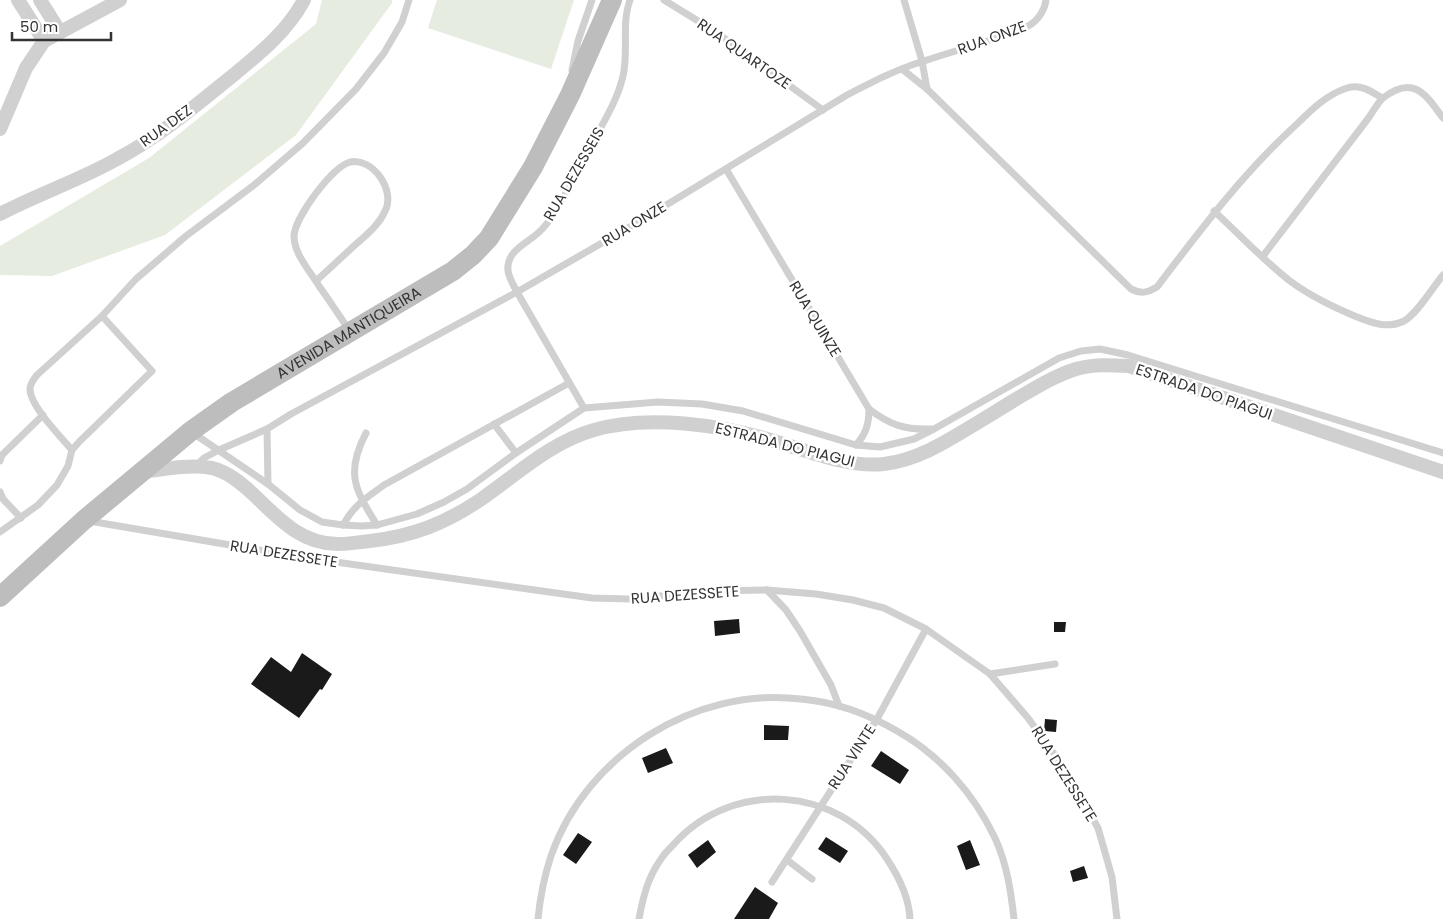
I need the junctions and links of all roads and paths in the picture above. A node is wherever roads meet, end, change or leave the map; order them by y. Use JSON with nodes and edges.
{"nodes":[{"id":1,"x":18,"y":0,"type":"edge"},
{"id":2,"x":40,"y":0,"type":"edge"},
{"id":3,"x":120,"y":0,"type":"edge"},
{"id":4,"x":304,"y":0,"type":"edge"},
{"id":5,"x":409,"y":0,"type":"edge"},
{"id":6,"x":592,"y":0,"type":"edge"},
{"id":7,"x":612,"y":0,"type":"edge"},
{"id":8,"x":630,"y":0,"type":"edge"},
{"id":9,"x":664,"y":0,"type":"edge"},
{"id":10,"x":904,"y":0,"type":"edge"},
{"id":11,"x":1046,"y":0,"type":"edge"},
{"id":12,"x":60,"y":32,"type":"junction"},
{"id":13,"x":44,"y":41,"type":"junction"},
{"id":14,"x":922,"y":61,"type":"junction"},
{"id":15,"x":902,"y":69,"type":"junction"},
{"id":16,"x":927,"y":89,"type":"junction"},
{"id":17,"x":570,"y":95,"type":"junction"},
{"id":18,"x":1382,"y":98,"type":"junction"},
{"id":19,"x":823,"y":110,"type":"junction"},
{"id":20,"x":1443,"y":118,"type":"edge"},
{"id":21,"x":0,"y":129,"type":"edge"},
{"id":22,"x":726,"y":169,"type":"junction"},
{"id":23,"x":1214,"y":211,"type":"junction"},
{"id":24,"x":0,"y":214,"type":"edge"},
{"id":25,"x":1263,"y":256,"type":"junction"},
{"id":26,"x":1443,"y":275,"type":"edge"},
{"id":27,"x":316,"y":281,"type":"junction"},
{"id":28,"x":517,"y":292,"type":"junction"},
{"id":29,"x":102,"y":316,"type":"junction"},
{"id":30,"x":350,"y":332,"type":"junction"},
{"id":31,"x":569,"y":383,"type":"junction"},
{"id":32,"x":584,"y":408,"type":"junction"},
{"id":33,"x":869,"y":409,"type":"junction"},
{"id":34,"x":43,"y":415,"type":"junction"},
{"id":35,"x":494,"y":424,"type":"junction"},
{"id":36,"x":267,"y":429,"type":"junction"},
{"id":37,"x":934,"y":429,"type":"junction"},
{"id":38,"x":191,"y":431,"type":"junction"},
{"id":39,"x":366,"y":433,"type":"dead end"},
{"id":40,"x":856,"y":445,"type":"junction"},
{"id":41,"x":72,"y":450,"type":"junction"},
{"id":42,"x":219,"y":450,"type":"junction"},
{"id":43,"x":516,"y":453,"type":"junction"},
{"id":44,"x":1443,"y":453,"type":"edge"},
{"id":45,"x":0,"y":461,"type":"edge"},
{"id":46,"x":196,"y":468,"type":"junction"},
{"id":47,"x":142,"y":472,"type":"junction"},
{"id":48,"x":1443,"y":472,"type":"edge"},
{"id":49,"x":268,"y":484,"type":"junction"},
{"id":50,"x":0,"y":492,"type":"edge"},
{"id":51,"x":362,"y":501,"type":"junction"},
{"id":52,"x":21,"y":518,"type":"junction"},
{"id":53,"x":84,"y":520,"type":"junction"},
{"id":54,"x":377,"y":524,"type":"junction"},
{"id":55,"x":343,"y":525,"type":"junction"},
{"id":56,"x":0,"y":532,"type":"edge"},
{"id":57,"x":767,"y":590,"type":"junction"},
{"id":58,"x":0,"y":597,"type":"edge"},
{"id":59,"x":926,"y":629,"type":"junction"},
{"id":60,"x":1054,"y":664,"type":"dead end"},
{"id":61,"x":990,"y":674,"type":"junction"},
{"id":62,"x":840,"y":706,"type":"junction"},
{"id":63,"x":877,"y":719,"type":"junction"},
{"id":64,"x":820,"y":806,"type":"junction"},
{"id":65,"x":786,"y":860,"type":"junction"},
{"id":66,"x":812,"y":880,"type":"dead end"},
{"id":67,"x":772,"y":882,"type":"dead end"},
{"id":68,"x":538,"y":919,"type":"edge"},
{"id":69,"x":639,"y":919,"type":"edge"},
{"id":70,"x":910,"y":919,"type":"edge"},
{"id":71,"x":1014,"y":919,"type":"edge"},
{"id":72,"x":1117,"y":919,"type":"edge"}],
"edges":[{"from":1,"to":13,"type":"street"},
{"from":2,"to":12,"type":"street"},
{"from":3,"to":12,"type":"street"},
{"from":4,"to":24,"type":"street","name":"RUA DEZ"},
{"from":5,"to":29,"type":"lane"},
{"from":6,"to":17,"type":"lane"},
{"from":7,"to":17,"type":"street","name":"AVENIDA MANTIQUEIRA"},
{"from":8,"to":28,"type":"lane","name":"RUA DEZESSEIS"},
{"from":9,"to":19,"type":"lane","name":"RUA QUARTOZE"},
{"from":10,"to":14,"type":"lane"},
{"from":11,"to":14,"type":"lane","name":"RUA ONZE"},
{"from":12,"to":13,"type":"street"},
{"from":13,"to":21,"type":"street"},
{"from":14,"to":15,"type":"lane","name":"RUA ONZE"},
{"from":14,"to":16,"type":"lane"},
{"from":15,"to":16,"type":"lane"},
{"from":15,"to":19,"type":"lane","name":"RUA ONZE"},
{"from":16,"to":23,"type":"lane"},
{"from":17,"to":30,"type":"street","name":"AVENIDA MANTIQUEIRA"},
{"from":18,"to":20,"type":"lane"},
{"from":18,"to":23,"type":"lane"},
{"from":18,"to":25,"type":"lane"},
{"from":19,"to":22,"type":"lane","name":"RUA ONZE"},
{"from":22,"to":28,"type":"lane","name":"RUA ONZE"},
{"from":22,"to":33,"type":"lane","name":"RUA QUINZE"},
{"from":23,"to":25,"type":"lane"},
{"from":25,"to":26,"type":"lane"},
{"from":27,"to":27,"type":"lane"},
{"from":27,"to":30,"type":"lane"},
{"from":28,"to":31,"type":"lane","name":"RUA DEZESSEIS"},
{"from":28,"to":36,"type":"lane","name":"RUA ONZE"},
{"from":29,"to":34,"type":"lane"},
{"from":29,"to":41,"type":"lane"},
{"from":30,"to":38,"type":"street","name":"AVENIDA MANTIQUEIRA"},
{"from":31,"to":32,"type":"lane","name":"RUA DEZESSEIS"},
{"from":31,"to":35,"type":"lane"},
{"from":32,"to":40,"type":"lane"},
{"from":32,"to":43,"type":"lane"},
{"from":33,"to":37,"type":"lane","name":"RUA QUINZE"},
{"from":33,"to":40,"type":"lane"},
{"from":34,"to":41,"type":"lane"},
{"from":34,"to":45,"type":"lane"},
{"from":35,"to":43,"type":"lane"},
{"from":35,"to":51,"type":"lane"},
{"from":36,"to":42,"type":"lane","name":"RUA ONZE"},
{"from":36,"to":49,"type":"lane"},
{"from":37,"to":40,"type":"lane"},
{"from":37,"to":44,"type":"lane"},
{"from":38,"to":42,"type":"lane"},
{"from":38,"to":47,"type":"street","name":"AVENIDA MANTIQUEIRA"},
{"from":39,"to":51,"type":"lane"},
{"from":41,"to":52,"type":"lane"},
{"from":42,"to":46,"type":"lane","name":"RUA ONZE"},
{"from":42,"to":49,"type":"lane"},
{"from":43,"to":54,"type":"lane"},
{"from":46,"to":47,"type":"street","name":"ESTRADA DO PIAGUI"},
{"from":46,"to":48,"type":"street","name":"ESTRADA DO PIAGUI"},
{"from":47,"to":53,"type":"street","name":"AVENIDA MANTIQUEIRA"},
{"from":49,"to":55,"type":"lane"},
{"from":50,"to":52,"type":"lane"},
{"from":51,"to":54,"type":"lane"},
{"from":51,"to":55,"type":"lane"},
{"from":52,"to":56,"type":"lane"},
{"from":53,"to":57,"type":"lane","name":"RUA DEZESSETE"},
{"from":53,"to":58,"type":"street","name":"AVENIDA MANTIQUEIRA"},
{"from":54,"to":55,"type":"lane"},
{"from":57,"to":59,"type":"lane","name":"RUA DEZESSETE"},
{"from":57,"to":62,"type":"lane"},
{"from":59,"to":61,"type":"lane","name":"RUA DEZESSETE"},
{"from":59,"to":63,"type":"lane","name":"RUA VINTE"},
{"from":60,"to":61,"type":"lane"},
{"from":61,"to":72,"type":"lane","name":"RUA DEZESSETE"},
{"from":62,"to":63,"type":"lane"},
{"from":62,"to":68,"type":"lane"},
{"from":63,"to":64,"type":"lane","name":"RUA VINTE"},
{"from":63,"to":71,"type":"lane"},
{"from":64,"to":65,"type":"lane","name":"RUA VINTE"},
{"from":64,"to":69,"type":"lane"},
{"from":64,"to":70,"type":"lane"},
{"from":65,"to":66,"type":"lane"},
{"from":65,"to":67,"type":"lane","name":"RUA VINTE"}]}
